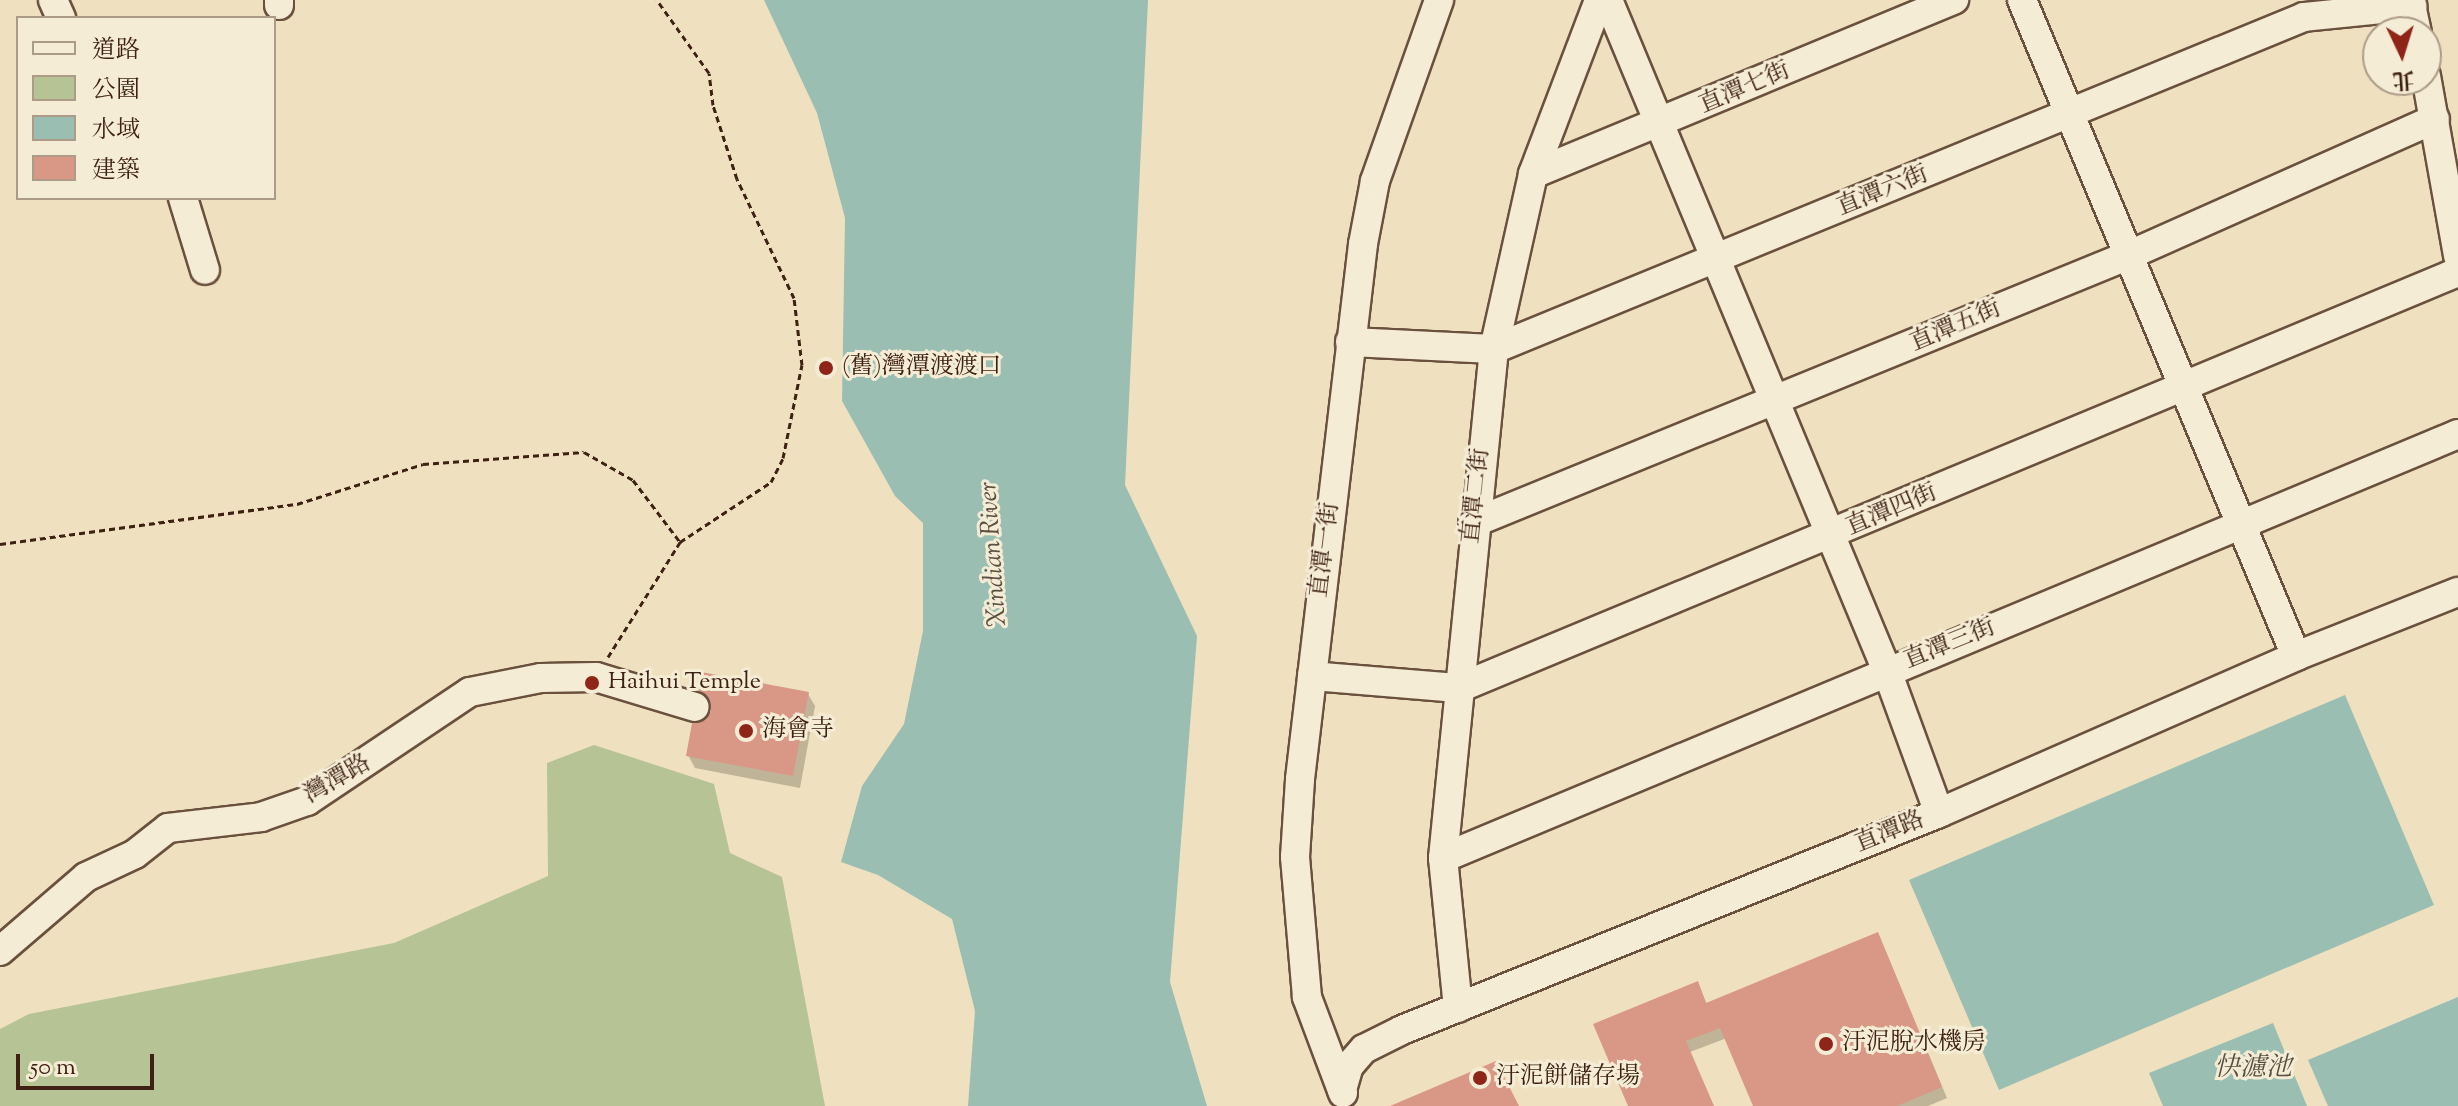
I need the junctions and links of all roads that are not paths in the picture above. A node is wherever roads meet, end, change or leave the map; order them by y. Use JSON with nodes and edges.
{"nodes":[{"id":1,"x":1439,"y":0,"type":"edge"},
{"id":2,"x":1599,"y":0,"type":"edge"},
{"id":3,"x":1608,"y":0,"type":"edge"},
{"id":4,"x":1954,"y":0,"type":"edge"},
{"id":5,"x":2022,"y":0,"type":"edge"},
{"id":6,"x":2302,"y":8,"type":"edge"},
{"id":7,"x":2413,"y":13,"type":"edge"},
{"id":8,"x":2430,"y":96,"type":"edge"},
{"id":9,"x":2070,"y":115,"type":"junction"},
{"id":10,"x":2435,"y":119,"type":"junction"},
{"id":11,"x":1659,"y":126,"type":"junction"},
{"id":12,"x":1533,"y":174,"type":"junction"},
{"id":13,"x":184,"y":200,"type":"edge"},
{"id":14,"x":2127,"y":256,"type":"junction"},
{"id":15,"x":2458,"y":256,"type":"edge"},
{"id":16,"x":1715,"y":262,"type":"junction"},
{"id":17,"x":205,"y":270,"type":"dead end"},
{"id":18,"x":2458,"y":272,"type":"edge"},
{"id":19,"x":1350,"y":342,"type":"junction"},
{"id":20,"x":1494,"y":349,"type":"junction"},
{"id":21,"x":2183,"y":390,"type":"junction"},
{"id":22,"x":1773,"y":403,"type":"junction"},
{"id":23,"x":2458,"y":434,"type":"edge"},
{"id":24,"x":1473,"y":523,"type":"junction"},
{"id":25,"x":2239,"y":526,"type":"junction"},
{"id":26,"x":1829,"y":538,"type":"junction"},
{"id":27,"x":2458,"y":592,"type":"edge"},
{"id":28,"x":2296,"y":656,"type":"junction"},
{"id":29,"x":1887,"y":671,"type":"junction"},
{"id":30,"x":1312,"y":676,"type":"junction"},
{"id":31,"x":1459,"y":688,"type":"junction"},
{"id":32,"x":695,"y":707,"type":"dead end"},
{"id":33,"x":1939,"y":813,"type":"junction"},
{"id":34,"x":1443,"y":858,"type":"junction"},
{"id":35,"x":0,"y":951,"type":"edge"},
{"id":36,"x":1458,"y":1008,"type":"junction"},
{"id":37,"x":1344,"y":1098,"type":"edge"}],
"edges":[{"from":1,"to":19,"type":"street","name":"直潭一街"},
{"from":2,"to":12,"type":"street","name":"直潭二街"},
{"from":3,"to":11,"type":"street"},
{"from":4,"to":11,"type":"street","name":"直潭七街"},
{"from":5,"to":9,"type":"street"},
{"from":6,"to":7,"type":"street","name":"直潭六街"},
{"from":6,"to":9,"type":"street","name":"直潭六街"},
{"from":8,"to":10,"type":"street"},
{"from":9,"to":14,"type":"street"},
{"from":9,"to":16,"type":"street","name":"直潭六街"},
{"from":10,"to":14,"type":"street","name":"直潭五街"},
{"from":10,"to":15,"type":"street"},
{"from":11,"to":12,"type":"street","name":"直潭七街"},
{"from":11,"to":16,"type":"street"},
{"from":12,"to":20,"type":"street","name":"直潭二街"},
{"from":13,"to":17,"type":"street"},
{"from":14,"to":21,"type":"street"},
{"from":14,"to":22,"type":"street","name":"直潭五街"},
{"from":16,"to":20,"type":"street","name":"直潭六街"},
{"from":16,"to":22,"type":"street"},
{"from":18,"to":21,"type":"street","name":"直潭四街"},
{"from":19,"to":20,"type":"street","name":"直潭六街"},
{"from":19,"to":30,"type":"street","name":"直潭一街"},
{"from":20,"to":24,"type":"street","name":"直潭二街"},
{"from":21,"to":25,"type":"street"},
{"from":21,"to":26,"type":"street","name":"直潭四街"},
{"from":22,"to":24,"type":"street","name":"直潭五街"},
{"from":22,"to":26,"type":"street"},
{"from":23,"to":25,"type":"street","name":"直潭三街"},
{"from":24,"to":31,"type":"street","name":"直潭二街"},
{"from":25,"to":28,"type":"street"},
{"from":25,"to":29,"type":"street","name":"直潭三街"},
{"from":26,"to":29,"type":"street"},
{"from":26,"to":31,"type":"street","name":"直潭四街"},
{"from":27,"to":28,"type":"street","name":"直潭路"},
{"from":28,"to":33,"type":"street","name":"直潭路"},
{"from":29,"to":33,"type":"street"},
{"from":29,"to":34,"type":"street","name":"直潭三街"},
{"from":30,"to":31,"type":"street","name":"直潭四街"},
{"from":30,"to":37,"type":"street","name":"直潭一街"},
{"from":31,"to":34,"type":"street","name":"直潭二街"},
{"from":32,"to":35,"type":"street","name":"灣潭路"},
{"from":33,"to":36,"type":"street","name":"直潭路"},
{"from":34,"to":36,"type":"street","name":"直潭二街"},
{"from":36,"to":37,"type":"street","name":"直潭路"}]}
